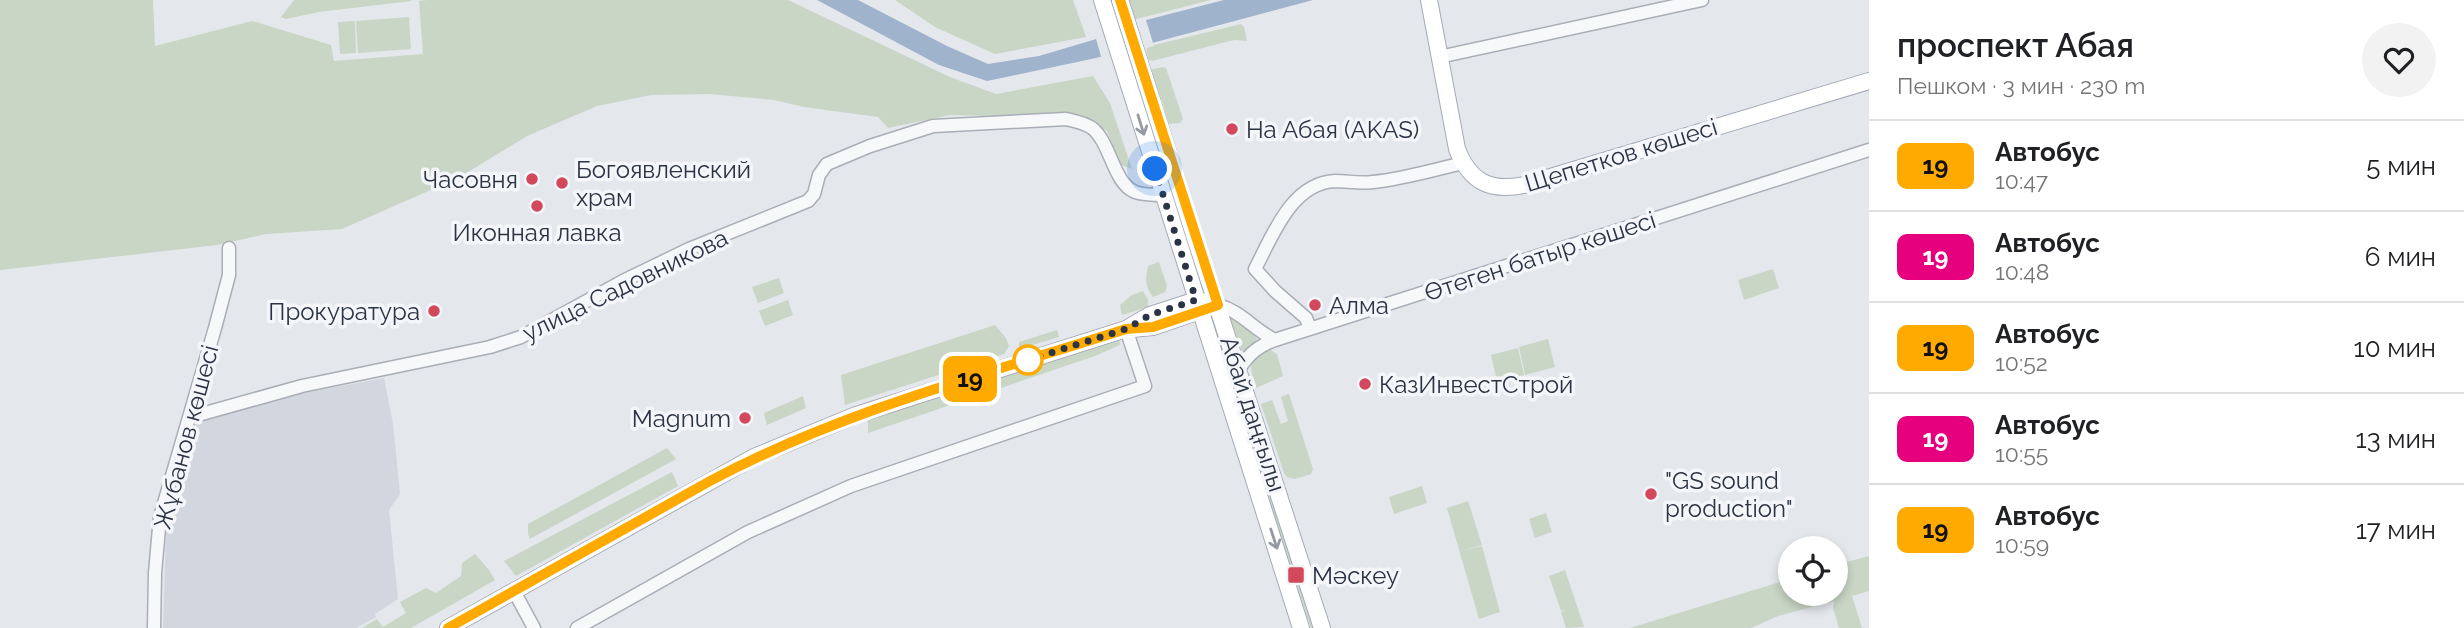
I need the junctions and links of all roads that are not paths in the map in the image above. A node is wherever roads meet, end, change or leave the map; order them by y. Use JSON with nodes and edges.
{"nodes":[{"id":1,"x":1429,"y":0,"type":"edge"},
{"id":2,"x":1702,"y":0,"type":"edge"},
{"id":3,"x":1113,"y":7,"type":"edge"},
{"id":4,"x":1438,"y":57,"type":"junction"},
{"id":5,"x":1129,"y":58,"type":"junction"},
{"id":6,"x":1869,"y":81,"type":"edge"},
{"id":7,"x":1869,"y":150,"type":"edge"},
{"id":8,"x":1463,"y":163,"type":"junction"},
{"id":9,"x":1163,"y":195,"type":"junction"},
{"id":10,"x":229,"y":248,"type":"dead end"},
{"id":11,"x":1218,"y":305,"type":"junction"},
{"id":12,"x":1198,"y":306,"type":"junction"},
{"id":13,"x":1310,"y":328,"type":"junction"},
{"id":14,"x":1126,"y":329,"type":"junction"},
{"id":15,"x":1275,"y":340,"type":"junction"},
{"id":16,"x":1239,"y":369,"type":"junction"},
{"id":17,"x":191,"y":417,"type":"junction"},
{"id":18,"x":514,"y":591,"type":"junction"},
{"id":19,"x":154,"y":628,"type":"edge"},
{"id":20,"x":448,"y":628,"type":"edge"},
{"id":21,"x":534,"y":628,"type":"edge"},
{"id":22,"x":577,"y":628,"type":"edge"},
{"id":23,"x":1301,"y":628,"type":"edge"},
{"id":24,"x":1322,"y":628,"type":"edge"}],
"edges":[{"from":1,"to":4,"type":"main road"},
{"from":2,"to":4,"type":"street"},
{"from":3,"to":5,"type":"main road","name":"Абай даңғылы"},
{"from":4,"to":8,"type":"main road"},
{"from":5,"to":9,"type":"main road","name":"Абай даңғылы","one_way":true},
{"from":5,"to":11,"type":"main road","name":"Абай даңғылы"},
{"from":6,"to":8,"type":"main road","name":"Щепетков көшесі"},
{"from":7,"to":13,"type":"street","name":"Өтеген батыр көшесі"},
{"from":8,"to":13,"type":"street"},
{"from":9,"to":12,"type":"main road","name":"Абай даңғылы"},
{"from":9,"to":17,"type":"street","name":"улица Садовникова"},
{"from":10,"to":17,"type":"street","name":"Жұбанов көшесі"},
{"from":11,"to":12,"type":"main road"},
{"from":11,"to":15,"type":"street"},
{"from":11,"to":16,"type":"main road","name":"Абай даңғылы"},
{"from":12,"to":14,"type":"main road"},
{"from":12,"to":23,"type":"main road","name":"Абай даңғылы","one_way":true},
{"from":13,"to":15,"type":"street","name":"Өтеген батыр көшесі"},
{"from":14,"to":18,"type":"main road"},
{"from":14,"to":22,"type":"street"},
{"from":15,"to":16,"type":"street","name":"Өтеген батыр көшесі"},
{"from":16,"to":24,"type":"main road","name":"Абай даңғылы"},
{"from":17,"to":19,"type":"street","name":"Жұбанов көшесі"},
{"from":18,"to":20,"type":"main road"},
{"from":18,"to":21,"type":"street"}]}
